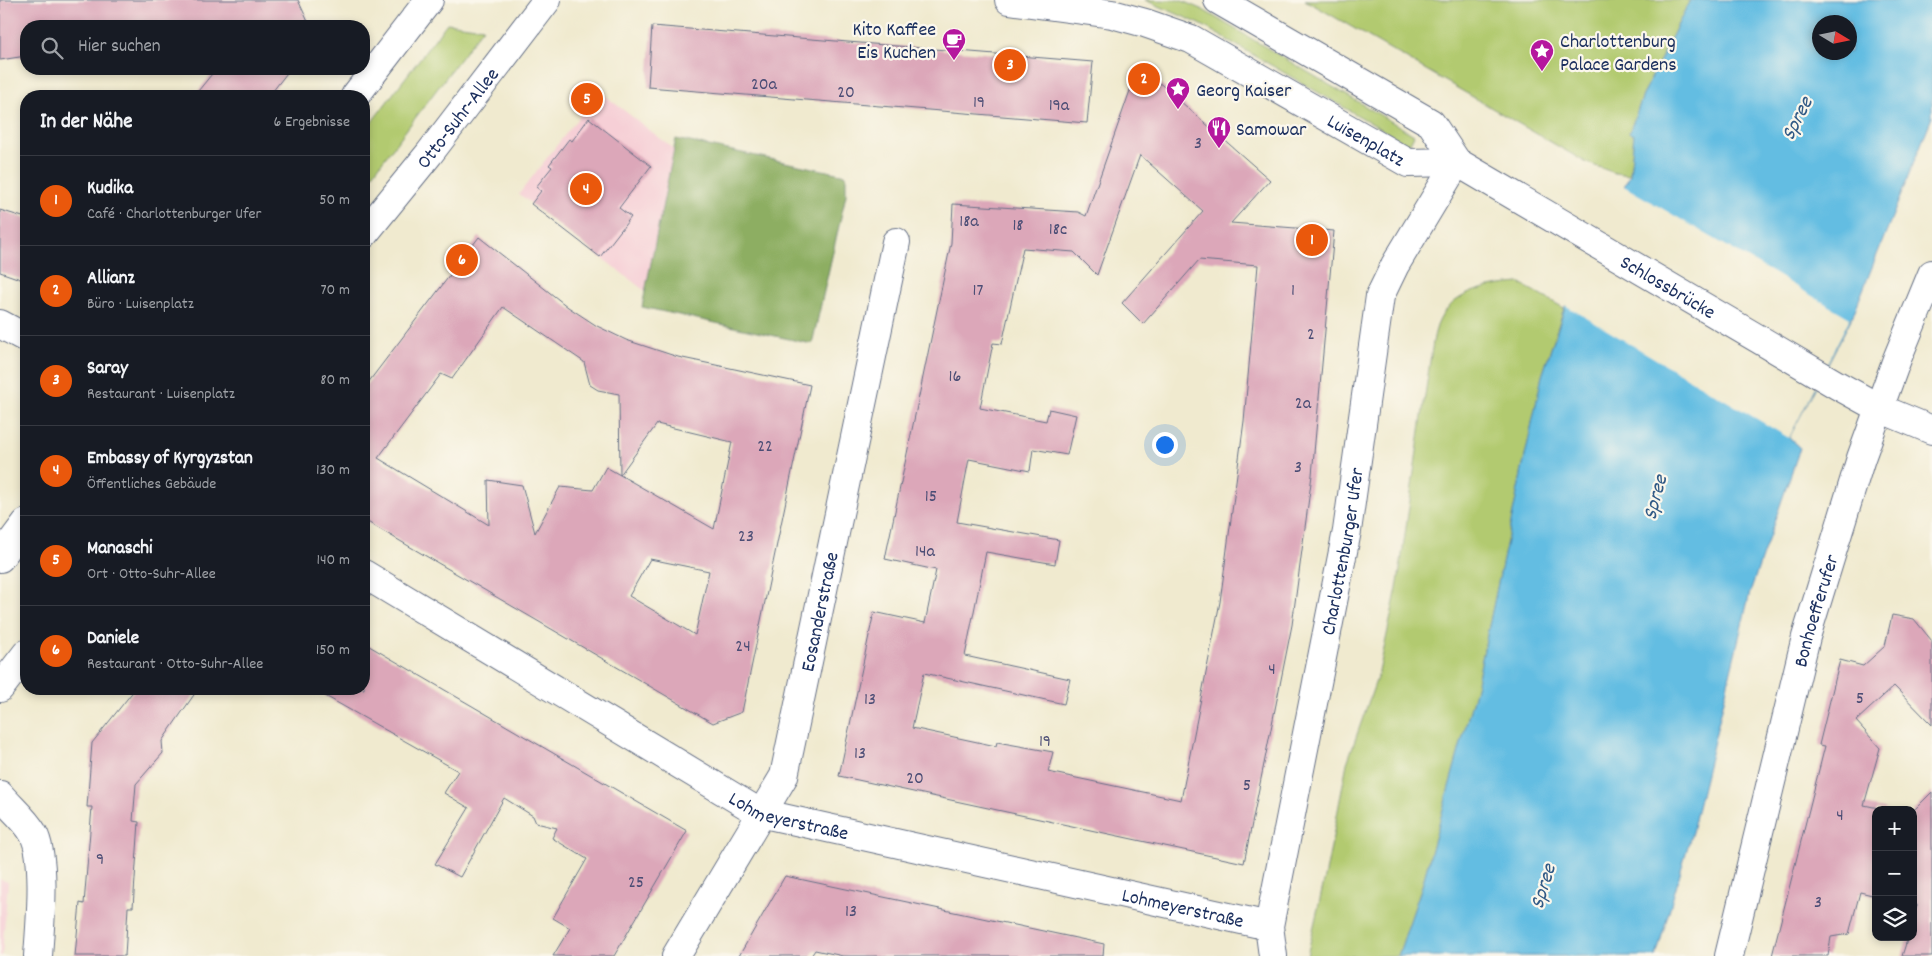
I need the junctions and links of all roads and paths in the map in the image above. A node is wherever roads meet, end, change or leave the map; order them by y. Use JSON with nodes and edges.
{"nodes":[{"id":1,"x":429,"y":0,"type":"edge"},
{"id":2,"x":547,"y":0,"type":"edge"},
{"id":3,"x":1009,"y":0,"type":"edge"},
{"id":4,"x":1218,"y":0,"type":"edge"},
{"id":5,"x":360,"y":90,"type":"edge"},
{"id":6,"x":1457,"y":162,"type":"junction"},
{"id":7,"x":370,"y":227,"type":"edge"},
{"id":8,"x":896,"y":242,"type":"dead end"},
{"id":9,"x":1932,"y":274,"type":"edge"},
{"id":10,"x":0,"y":324,"type":"edge"},
{"id":11,"x":20,"y":335,"type":"edge"},
{"id":12,"x":1879,"y":408,"type":"junction"},
{"id":13,"x":1932,"y":430,"type":"edge"},
{"id":14,"x":20,"y":531,"type":"edge"},
{"id":15,"x":0,"y":558,"type":"edge"},
{"id":16,"x":370,"y":578,"type":"edge"},
{"id":17,"x":20,"y":662,"type":"edge"},
{"id":18,"x":0,"y":688,"type":"edge"},
{"id":19,"x":0,"y":795,"type":"edge"},
{"id":20,"x":760,"y":813,"type":"junction"},
{"id":21,"x":1269,"y":926,"type":"junction"},
{"id":22,"x":38,"y":956,"type":"edge"},
{"id":23,"x":676,"y":956,"type":"edge"},
{"id":24,"x":1274,"y":956,"type":"edge"},
{"id":25,"x":1729,"y":956,"type":"edge"}],
"edges":[{"from":1,"to":5,"type":"street"},
{"from":2,"to":7,"type":"street","name":"Otto-Suhr-Allee"},
{"from":3,"to":6,"type":"street","name":"Luisenplatz"},
{"from":4,"to":6,"type":"street"},
{"from":6,"to":12,"type":"street","name":"Schlossbrücke"},
{"from":6,"to":21,"type":"street","name":"Charlottenburger Ufer"},
{"from":8,"to":20,"type":"street","name":"Eosanderstraße"},
{"from":9,"to":12,"type":"street","name":"Bonhoefferufer"},
{"from":10,"to":11,"type":"street"},
{"from":12,"to":13,"type":"street","name":"Schlossbrücke"},
{"from":12,"to":25,"type":"street","name":"Bonhoefferufer"},
{"from":14,"to":15,"type":"street"},
{"from":16,"to":20,"type":"street","name":"Lohmeyerstraße"},
{"from":17,"to":18,"type":"street"},
{"from":19,"to":22,"type":"street"},
{"from":20,"to":21,"type":"street","name":"Lohmeyerstraße"},
{"from":20,"to":23,"type":"street","name":"Eosanderstraße"},
{"from":21,"to":24,"type":"street","name":"Charlottenburger Ufer"}]}
